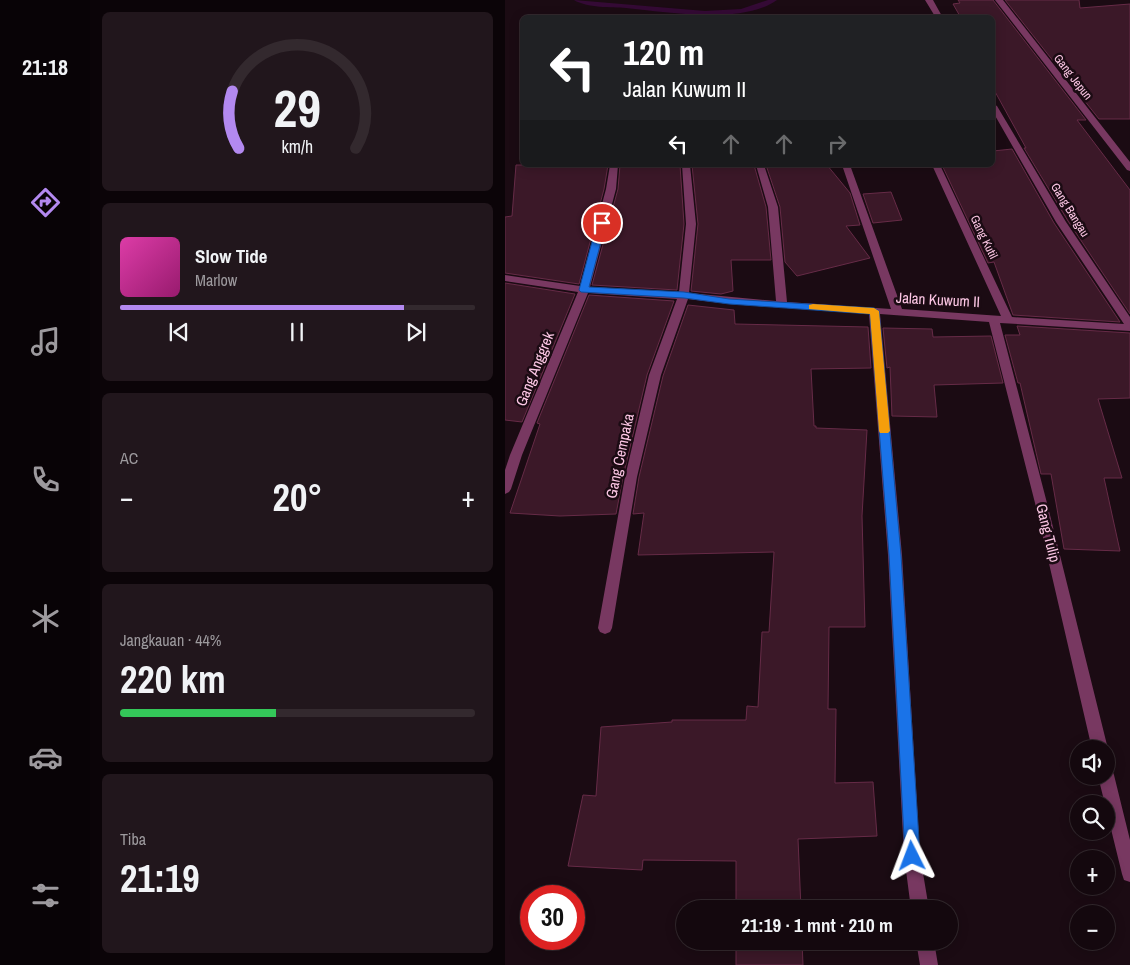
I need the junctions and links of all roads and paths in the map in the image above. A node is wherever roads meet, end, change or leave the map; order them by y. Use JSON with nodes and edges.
{"nodes":[{"id":1,"x":929,"y":0,"type":"edge"},
{"id":2,"x":999,"y":0,"type":"edge"},
{"id":3,"x":938,"y":15,"type":"edge"},
{"id":4,"x":995,"y":109,"type":"edge"},
{"id":5,"x":614,"y":167,"type":"edge"},
{"id":6,"x":685,"y":167,"type":"edge"},
{"id":7,"x":761,"y":167,"type":"edge"},
{"id":8,"x":847,"y":167,"type":"edge"},
{"id":9,"x":937,"y":167,"type":"edge"},
{"id":10,"x":1130,"y":168,"type":"edge"},
{"id":11,"x":505,"y":278,"type":"edge"},
{"id":12,"x":584,"y":290,"type":"junction"},
{"id":13,"x":684,"y":295,"type":"junction"},
{"id":14,"x":782,"y":304,"type":"junction"},
{"id":15,"x":874,"y":311,"type":"junction"},
{"id":16,"x":898,"y":313,"type":"junction"},
{"id":17,"x":993,"y":318,"type":"junction"},
{"id":18,"x":1008,"y":320,"type":"junction"},
{"id":19,"x":1130,"y":327,"type":"edge"},
{"id":20,"x":511,"y":454,"type":"edge"},
{"id":21,"x":505,"y":489,"type":"edge"},
{"id":22,"x":605,"y":628,"type":"dead end"},
{"id":23,"x":1098,"y":740,"type":"edge"},
{"id":24,"x":1108,"y":785,"type":"edge"},
{"id":25,"x":1130,"y":874,"type":"edge"},
{"id":26,"x":919,"y":900,"type":"edge"},
{"id":27,"x":926,"y":950,"type":"edge"},
{"id":28,"x":929,"y":965,"type":"edge"}],
"edges":[{"from":1,"to":3,"type":"street"},
{"from":2,"to":10,"type":"street","name":"Gang Jepun"},
{"from":4,"to":19,"type":"street","name":"Gang Bangau"},
{"from":5,"to":12,"type":"street","name":"Gang Anggrek"},
{"from":6,"to":13,"type":"street","name":"Gang Cempaka"},
{"from":7,"to":14,"type":"street"},
{"from":8,"to":16,"type":"street"},
{"from":9,"to":18,"type":"street","name":"Gang Kutil"},
{"from":11,"to":12,"type":"street","name":"Jalan Kuwum II"},
{"from":12,"to":13,"type":"street","name":"Jalan Kuwum II"},
{"from":12,"to":20,"type":"street","name":"Gang Anggrek"},
{"from":13,"to":14,"type":"street","name":"Jalan Kuwum II"},
{"from":13,"to":22,"type":"street","name":"Gang Cempaka"},
{"from":14,"to":15,"type":"street","name":"Jalan Kuwum II"},
{"from":15,"to":16,"type":"street","name":"Jalan Kuwum II"},
{"from":15,"to":26,"type":"street"},
{"from":16,"to":17,"type":"street","name":"Jalan Kuwum II"},
{"from":17,"to":18,"type":"street","name":"Jalan Kuwum II"},
{"from":17,"to":23,"type":"street","name":"Gang Tulip"},
{"from":18,"to":19,"type":"street","name":"Jalan Kuwum II"},
{"from":20,"to":21,"type":"street","name":"Gang Anggrek"},
{"from":24,"to":25,"type":"street"},
{"from":27,"to":28,"type":"street"}]}
